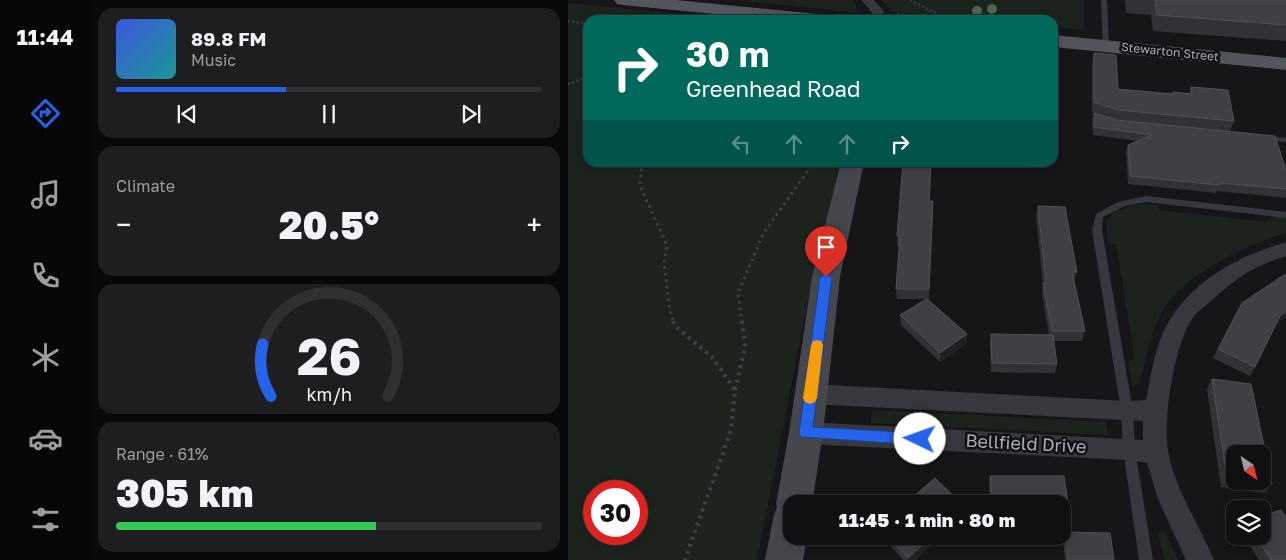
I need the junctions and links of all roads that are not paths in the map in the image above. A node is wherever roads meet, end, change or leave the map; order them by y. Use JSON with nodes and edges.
{"nodes":[{"id":1,"x":623,"y":0,"type":"edge"},
{"id":2,"x":867,"y":0,"type":"edge"},
{"id":3,"x":1104,"y":0,"type":"edge"},
{"id":4,"x":776,"y":15,"type":"edge"},
{"id":5,"x":879,"y":15,"type":"edge"},
{"id":6,"x":1058,"y":41,"type":"edge"},
{"id":7,"x":1106,"y":46,"type":"junction"},
{"id":8,"x":1286,"y":64,"type":"edge"},
{"id":9,"x":1256,"y":136,"type":"edge"},
{"id":10,"x":1286,"y":140,"type":"edge"},
{"id":11,"x":852,"y":167,"type":"edge"},
{"id":12,"x":1286,"y":215,"type":"edge"},
{"id":13,"x":1286,"y":249,"type":"edge"},
{"id":14,"x":810,"y":394,"type":"junction"},
{"id":15,"x":1155,"y":410,"type":"junction"},
{"id":16,"x":1127,"y":411,"type":"junction"},
{"id":17,"x":806,"y":433,"type":"junction"},
{"id":18,"x":1130,"y":449,"type":"junction"},
{"id":19,"x":1156,"y":454,"type":"junction"},
{"id":20,"x":796,"y":495,"type":"edge"},
{"id":21,"x":787,"y":545,"type":"edge"},
{"id":22,"x":784,"y":560,"type":"edge"},
{"id":23,"x":1146,"y":560,"type":"edge"},
{"id":24,"x":1200,"y":560,"type":"edge"}],
"edges":[{"from":1,"to":4,"type":"main road"},
{"from":2,"to":5,"type":"street"},
{"from":3,"to":7,"type":"lane"},
{"from":6,"to":7,"type":"main road","name":"Stewarton Street"},
{"from":7,"to":8,"type":"main road","name":"Stewarton Street"},
{"from":9,"to":10,"type":"lane"},
{"from":11,"to":14,"type":"street"},
{"from":12,"to":16,"type":"lane"},
{"from":13,"to":15,"type":"street"},
{"from":14,"to":16,"type":"street"},
{"from":14,"to":17,"type":"street"},
{"from":15,"to":16,"type":"street"},
{"from":15,"to":19,"type":"street"},
{"from":16,"to":18,"type":"lane"},
{"from":17,"to":18,"type":"street","name":"Bellfield Drive"},
{"from":17,"to":20,"type":"street"},
{"from":18,"to":19,"type":"street","name":"Bellfield Drive"},
{"from":18,"to":23,"type":"lane"},
{"from":19,"to":24,"type":"street"},
{"from":21,"to":22,"type":"street"}]}
